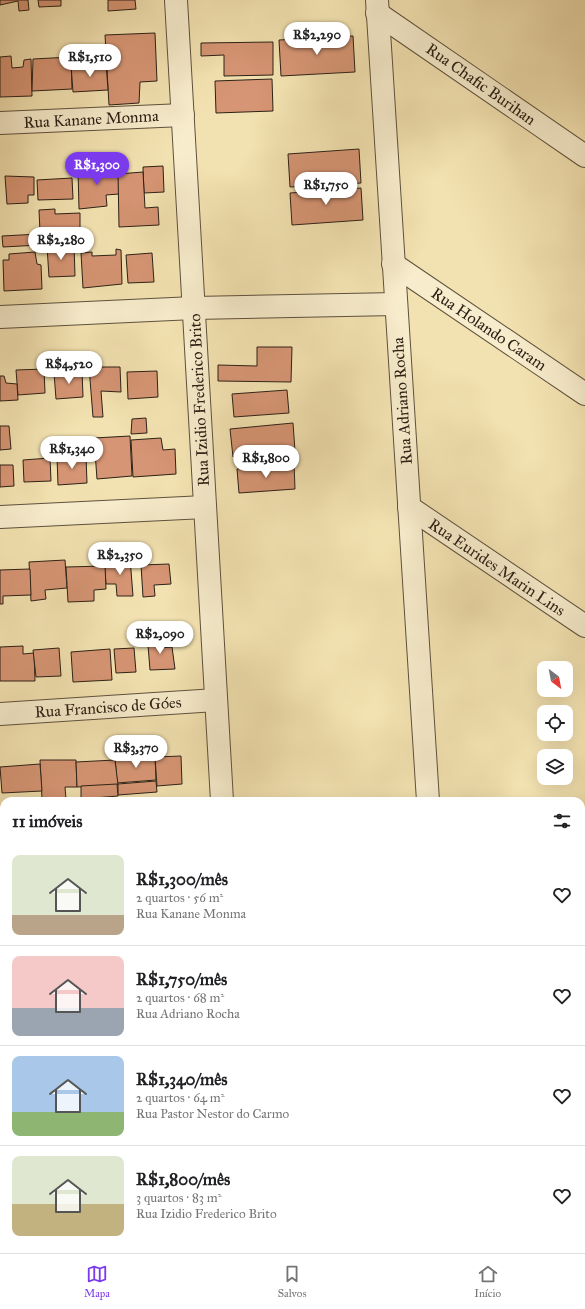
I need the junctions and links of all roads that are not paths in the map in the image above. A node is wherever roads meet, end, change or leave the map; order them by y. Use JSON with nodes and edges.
{"nodes":[{"id":1,"x":176,"y":0,"type":"edge"},
{"id":2,"x":377,"y":6,"type":"edge"},
{"id":3,"x":183,"y":114,"type":"junction"},
{"id":4,"x":0,"y":123,"type":"edge"},
{"id":5,"x":585,"y":156,"type":"edge"},
{"id":6,"x":393,"y":264,"type":"junction"},
{"id":7,"x":396,"y":304,"type":"junction"},
{"id":8,"x":194,"y":308,"type":"junction"},
{"id":9,"x":0,"y":317,"type":"edge"},
{"id":10,"x":585,"y":394,"type":"edge"},
{"id":11,"x":205,"y":507,"type":"junction"},
{"id":12,"x":409,"y":507,"type":"junction"},
{"id":13,"x":0,"y":517,"type":"edge"},
{"id":14,"x":585,"y":626,"type":"edge"},
{"id":15,"x":216,"y":700,"type":"junction"},
{"id":16,"x":0,"y":714,"type":"edge"},
{"id":17,"x":222,"y":797,"type":"edge"},
{"id":18,"x":428,"y":797,"type":"edge"}],
"edges":[{"from":1,"to":3,"type":"street","name":"Rua Izidio Frederico Brito"},
{"from":2,"to":5,"type":"street","name":"Rua Chafic Burihan"},
{"from":2,"to":6,"type":"street","name":"Rua Adriano Rocha"},
{"from":3,"to":4,"type":"street","name":"Rua Kanane Monma"},
{"from":3,"to":8,"type":"street","name":"Rua Izidio Frederico Brito"},
{"from":6,"to":7,"type":"street","name":"Rua Adriano Rocha"},
{"from":6,"to":10,"type":"street","name":"Rua Holando Caram"},
{"from":7,"to":8,"type":"street"},
{"from":7,"to":12,"type":"street","name":"Rua Adriano Rocha"},
{"from":8,"to":9,"type":"street"},
{"from":8,"to":11,"type":"street","name":"Rua Izidio Frederico Brito"},
{"from":11,"to":13,"type":"street"},
{"from":11,"to":15,"type":"street","name":"Rua Izidio Frederico Brito"},
{"from":12,"to":14,"type":"street","name":"Rua Eurides Marin Lins"},
{"from":12,"to":18,"type":"street","name":"Rua Adriano Rocha"},
{"from":15,"to":16,"type":"street","name":"Rua Francisco de Góes"},
{"from":15,"to":17,"type":"street","name":"Rua Izidio Frederico Brito"}]}
